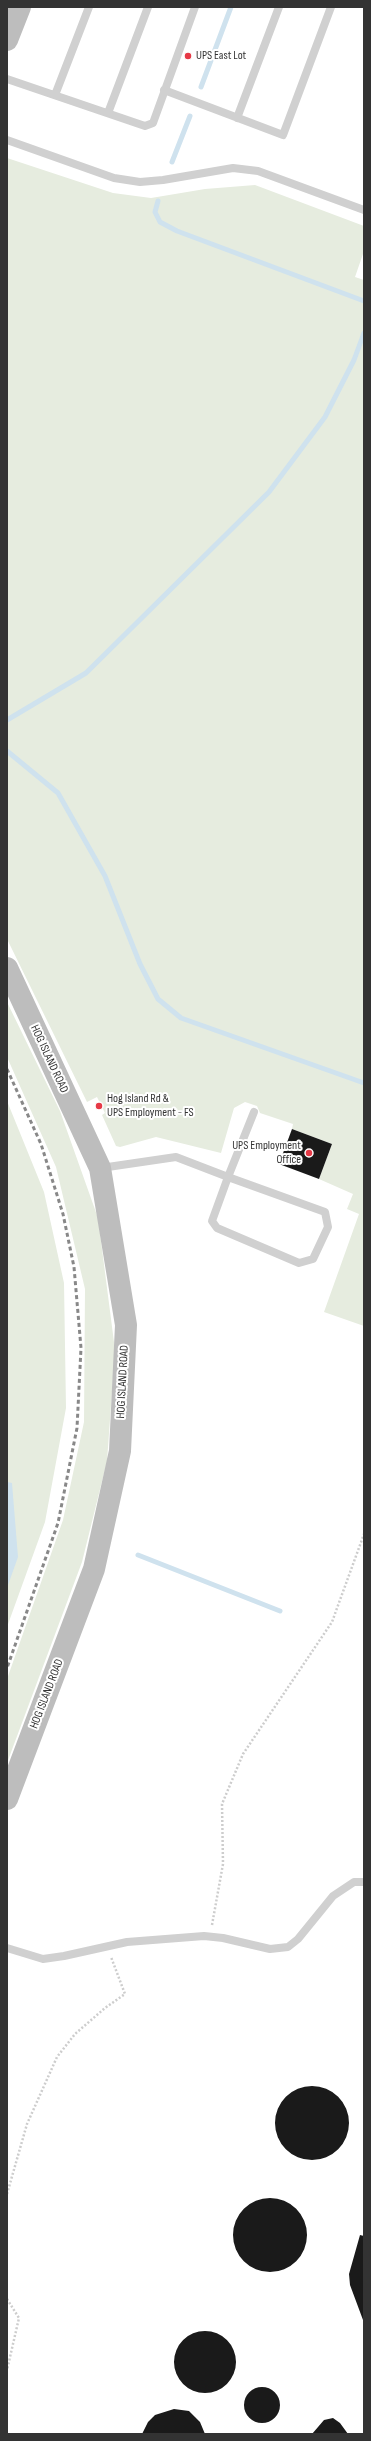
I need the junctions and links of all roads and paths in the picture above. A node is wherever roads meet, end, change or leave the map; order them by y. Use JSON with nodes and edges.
{"nodes":[{"id":1,"x":20,"y":7,"type":"edge"},
{"id":2,"x":89,"y":7,"type":"edge"},
{"id":3,"x":148,"y":7,"type":"edge"},
{"id":4,"x":195,"y":7,"type":"edge"},
{"id":5,"x":279,"y":7,"type":"edge"},
{"id":6,"x":332,"y":7,"type":"edge"},
{"id":7,"x":7,"y":40,"type":"edge"},
{"id":8,"x":7,"y":79,"type":"edge"},
{"id":9,"x":164,"y":90,"type":"junction"},
{"id":10,"x":55,"y":95,"type":"junction"},
{"id":11,"x":108,"y":113,"type":"junction"},
{"id":12,"x":237,"y":118,"type":"junction"},
{"id":13,"x":7,"y":140,"type":"edge"},
{"id":14,"x":364,"y":210,"type":"edge"},
{"id":15,"x":7,"y":968,"type":"edge"},
{"id":16,"x":254,"y":1112,"type":"dead end"},
{"id":17,"x":100,"y":1168,"type":"junction"},
{"id":18,"x":228,"y":1177,"type":"junction"},
{"id":19,"x":364,"y":1534,"type":"edge"},
{"id":20,"x":7,"y":1799,"type":"edge"},
{"id":21,"x":364,"y":1882,"type":"edge"},
{"id":22,"x":211,"y":1936,"type":"junction"},
{"id":23,"x":108,"y":1946,"type":"junction"},
{"id":24,"x":7,"y":1948,"type":"edge"},
{"id":25,"x":7,"y":2194,"type":"edge"},
{"id":26,"x":7,"y":2299,"type":"edge"},
{"id":27,"x":7,"y":2370,"type":"edge"}],
"edges":[{"from":1,"to":7,"type":"street"},
{"from":2,"to":10,"type":"lane"},
{"from":3,"to":11,"type":"lane"},
{"from":4,"to":9,"type":"lane"},
{"from":5,"to":12,"type":"lane"},
{"from":6,"to":12,"type":"lane"},
{"from":8,"to":10,"type":"lane"},
{"from":9,"to":11,"type":"lane"},
{"from":9,"to":12,"type":"lane"},
{"from":10,"to":11,"type":"lane"},
{"from":13,"to":14,"type":"lane"},
{"from":15,"to":17,"type":"street","name":"HOG ISLAND ROAD"},
{"from":16,"to":18,"type":"lane"},
{"from":17,"to":18,"type":"lane"},
{"from":17,"to":20,"type":"street","name":"HOG ISLAND ROAD"},
{"from":18,"to":18,"type":"lane"},
{"from":19,"to":22,"type":"path"},
{"from":21,"to":22,"type":"lane"},
{"from":22,"to":23,"type":"lane"},
{"from":23,"to":24,"type":"lane"},
{"from":23,"to":25,"type":"path"},
{"from":26,"to":27,"type":"path"}]}
